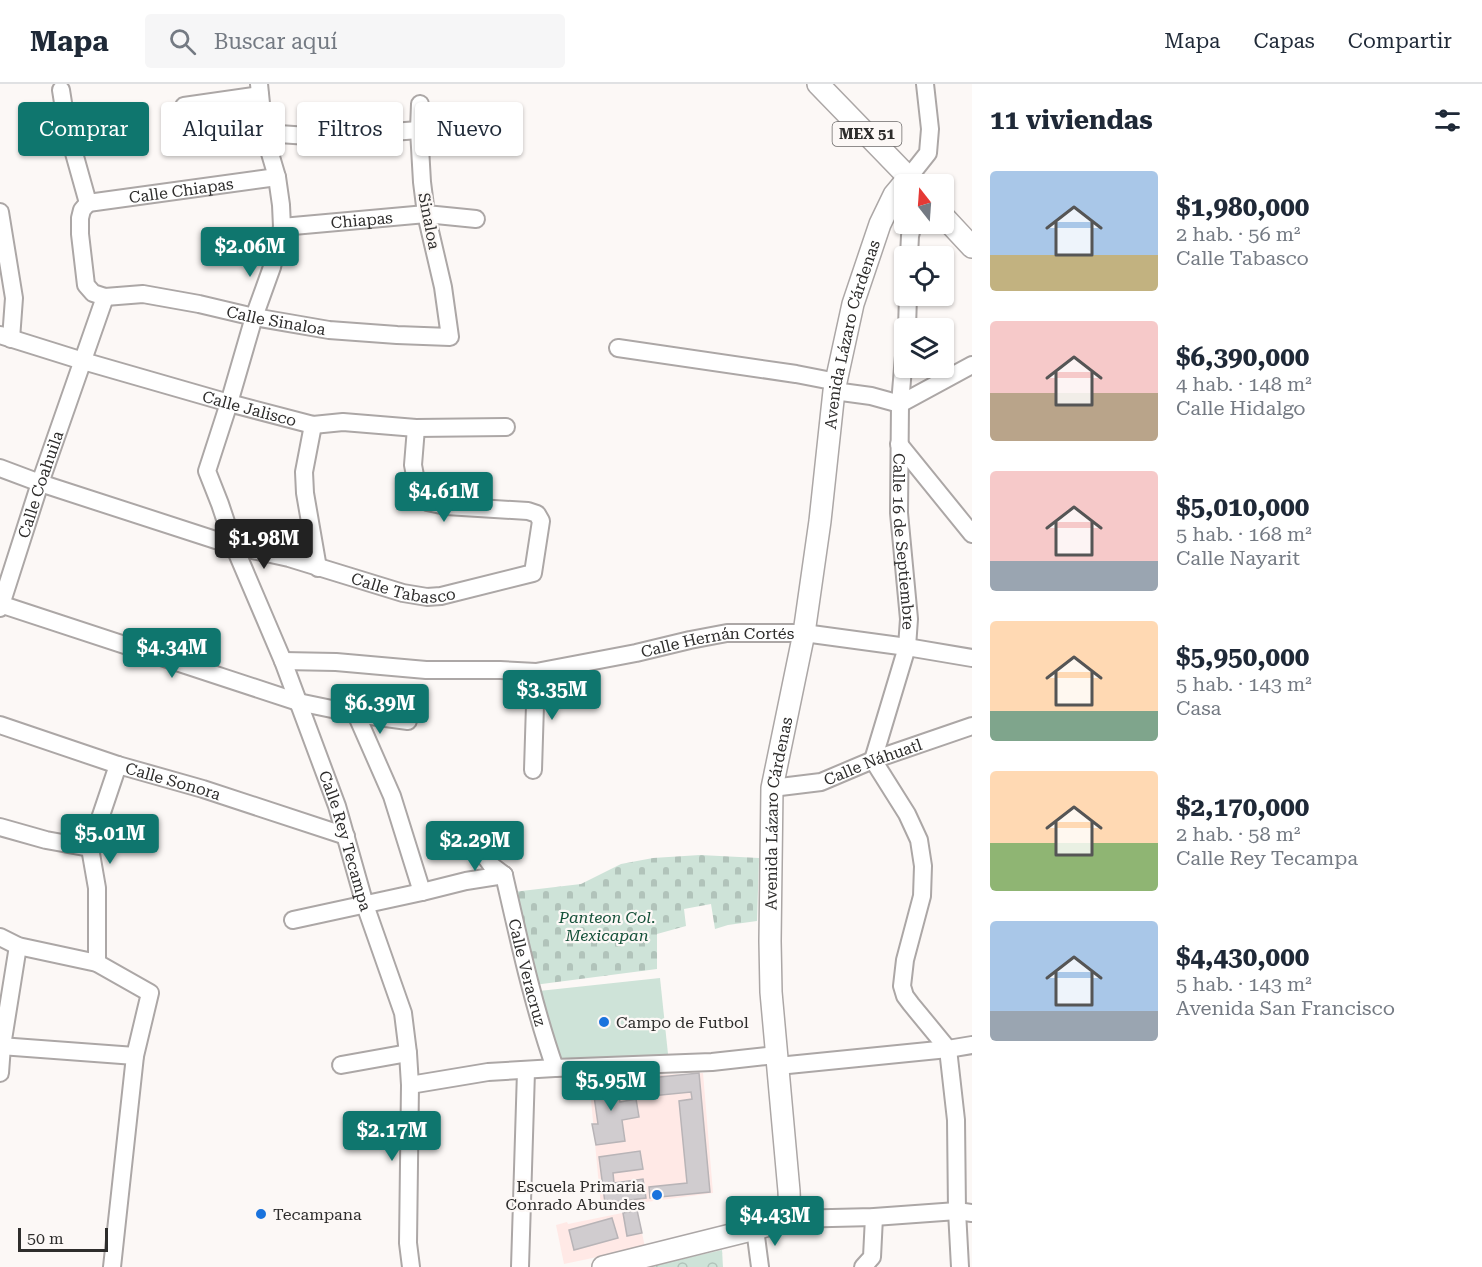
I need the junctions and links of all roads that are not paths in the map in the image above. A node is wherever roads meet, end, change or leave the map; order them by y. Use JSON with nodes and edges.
{"nodes":[{"id":1,"x":818,"y":84,"type":"edge"},
{"id":2,"x":925,"y":84,"type":"edge"},
{"id":3,"x":62,"y":90,"type":"dead end"},
{"id":4,"x":260,"y":90,"type":"edge"},
{"id":5,"x":203,"y":102,"type":"edge"},
{"id":6,"x":415,"y":130,"type":"edge"},
{"id":7,"x":285,"y":134,"type":"edge"},
{"id":8,"x":271,"y":156,"type":"edge"},
{"id":9,"x":420,"y":156,"type":"edge"},
{"id":10,"x":905,"y":174,"type":"edge"},
{"id":11,"x":916,"y":174,"type":"edge"},
{"id":12,"x":277,"y":177,"type":"junction"},
{"id":13,"x":894,"y":195,"type":"edge"},
{"id":14,"x":88,"y":203,"type":"junction"},
{"id":15,"x":0,"y":212,"type":"edge"},
{"id":16,"x":426,"y":214,"type":"junction"},
{"id":17,"x":894,"y":214,"type":"edge"},
{"id":18,"x":476,"y":219,"type":"dead end"},
{"id":19,"x":880,"y":224,"type":"junction"},
{"id":20,"x":282,"y":227,"type":"junction"},
{"id":21,"x":954,"y":228,"type":"edge"},
{"id":22,"x":972,"y":247,"type":"edge"},
{"id":23,"x":105,"y":297,"type":"junction"},
{"id":24,"x":254,"y":317,"type":"junction"},
{"id":25,"x":5,"y":337,"type":"edge"},
{"id":26,"x":450,"y":337,"type":"joint"},
{"id":27,"x":618,"y":348,"type":"dead end"},
{"id":28,"x":83,"y":362,"type":"junction"},
{"id":29,"x":972,"y":365,"type":"edge"},
{"id":30,"x":902,"y":378,"type":"edge"},
{"id":31,"x":836,"y":387,"type":"junction"},
{"id":32,"x":229,"y":403,"type":"junction"},
{"id":33,"x":900,"y":404,"type":"junction"},
{"id":34,"x":313,"y":425,"type":"junction"},
{"id":35,"x":506,"y":427,"type":"dead end"},
{"id":36,"x":416,"y":428,"type":"junction"},
{"id":37,"x":899,"y":444,"type":"junction"},
{"id":38,"x":0,"y":468,"type":"edge"},
{"id":39,"x":40,"y":483,"type":"junction"},
{"id":40,"x":972,"y":534,"type":"edge"},
{"id":41,"x":234,"y":546,"type":"junction"},
{"id":42,"x":318,"y":568,"type":"junction"},
{"id":43,"x":0,"y":606,"type":"edge"},
{"id":44,"x":804,"y":633,"type":"junction"},
{"id":45,"x":907,"y":646,"type":"junction"},
{"id":46,"x":972,"y":658,"type":"edge"},
{"id":47,"x":283,"y":661,"type":"junction"},
{"id":48,"x":536,"y":672,"type":"junction"},
{"id":49,"x":298,"y":702,"type":"junction"},
{"id":50,"x":356,"y":714,"type":"junction"},
{"id":51,"x":408,"y":721,"type":"dead end"},
{"id":52,"x":0,"y":725,"type":"edge"},
{"id":53,"x":972,"y":726,"type":"edge"},
{"id":54,"x":873,"y":760,"type":"junction"},
{"id":55,"x":118,"y":765,"type":"junction"},
{"id":56,"x":533,"y":770,"type":"dead end"},
{"id":57,"x":772,"y":788,"type":"junction"},
{"id":58,"x":0,"y":826,"type":"edge"},
{"id":59,"x":346,"y":836,"type":"junction"},
{"id":60,"x":474,"y":841,"type":"dead end"},
{"id":61,"x":90,"y":848,"type":"junction"},
{"id":62,"x":504,"y":875,"type":"junction"},
{"id":63,"x":422,"y":892,"type":"junction"},
{"id":64,"x":365,"y":905,"type":"junction"},
{"id":65,"x":292,"y":920,"type":"dead end"},
{"id":66,"x":0,"y":937,"type":"edge"},
{"id":67,"x":18,"y":946,"type":"junction"},
{"id":68,"x":97,"y":963,"type":"junction"},
{"id":69,"x":972,"y":1045,"type":"edge"},
{"id":70,"x":1,"y":1046,"type":"edge"},
{"id":71,"x":948,"y":1048,"type":"junction"},
{"id":72,"x":408,"y":1053,"type":"junction"},
{"id":73,"x":135,"y":1056,"type":"junction"},
{"id":74,"x":777,"y":1060,"type":"junction"},
{"id":75,"x":341,"y":1065,"type":"dead end"},
{"id":76,"x":555,"y":1068,"type":"junction"},
{"id":77,"x":526,"y":1071,"type":"junction"},
{"id":78,"x":0,"y":1073,"type":"edge"},
{"id":79,"x":410,"y":1085,"type":"junction"},
{"id":80,"x":964,"y":1212,"type":"edge"},
{"id":81,"x":874,"y":1217,"type":"junction"},
{"id":82,"x":789,"y":1219,"type":"junction"},
{"id":83,"x":755,"y":1229,"type":"junction"},
{"id":84,"x":633,"y":1263,"type":"edge"},
{"id":85,"x":112,"y":1267,"type":"edge"},
{"id":86,"x":411,"y":1267,"type":"edge"},
{"id":87,"x":520,"y":1267,"type":"edge"},
{"id":88,"x":603,"y":1267,"type":"edge"},
{"id":89,"x":760,"y":1267,"type":"edge"},
{"id":90,"x":862,"y":1267,"type":"edge"},
{"id":91,"x":960,"y":1267,"type":"edge"}],
"edges":[{"from":1,"to":10,"type":"main road","number":"MEX 51"},
{"from":2,"to":11,"type":"street"},
{"from":3,"to":14,"type":"street"},
{"from":4,"to":5,"type":"street"},
{"from":6,"to":7,"type":"street"},
{"from":8,"to":12,"type":"street","name":"Calle Rey Tecampa"},
{"from":9,"to":16,"type":"street","name":"Sinaloa"},
{"from":12,"to":14,"type":"street","name":"Calle Chiapas"},
{"from":12,"to":20,"type":"street","name":"Calle Rey Tecampa"},
{"from":13,"to":19,"type":"main road","name":"Avenida Lázaro Cárdenas"},
{"from":14,"to":23,"type":"street"},
{"from":15,"to":25,"type":"street"},
{"from":16,"to":18,"type":"street","name":"Chiapas"},
{"from":16,"to":20,"type":"street","name":"Chiapas"},
{"from":16,"to":26,"type":"street","name":"Sinaloa"},
{"from":17,"to":19,"type":"main road","name":"Avenida Lázaro Cárdenas"},
{"from":19,"to":31,"type":"main road","name":"Avenida Lázaro Cárdenas"},
{"from":20,"to":24,"type":"street","name":"Calle Rey Tecampa"},
{"from":21,"to":22,"type":"main road"},
{"from":23,"to":24,"type":"street","name":"Calle Sinaloa"},
{"from":23,"to":28,"type":"street"},
{"from":24,"to":26,"type":"street","name":"Calle Sinaloa"},
{"from":24,"to":32,"type":"street","name":"Calle Rey Tecampa"},
{"from":25,"to":28,"type":"street","name":"Calle Jalisco"},
{"from":27,"to":31,"type":"street"},
{"from":28,"to":32,"type":"street","name":"Calle Jalisco"},
{"from":28,"to":39,"type":"street","name":"Calle Coahuila"},
{"from":29,"to":33,"type":"street"},
{"from":30,"to":33,"type":"street","name":"Calle 16 de Septiembre"},
{"from":31,"to":33,"type":"street"},
{"from":31,"to":44,"type":"main road","name":"Avenida Lázaro Cárdenas"},
{"from":32,"to":34,"type":"street","name":"Calle Jalisco"},
{"from":32,"to":41,"type":"street","name":"Calle Rey Tecampa"},
{"from":33,"to":37,"type":"street","name":"Calle 16 de Septiembre"},
{"from":34,"to":36,"type":"street","name":"Calle Jalisco"},
{"from":34,"to":42,"type":"street"},
{"from":35,"to":36,"type":"street","name":"Calle Jalisco"},
{"from":36,"to":42,"type":"street","name":"Calle Tabasco"},
{"from":37,"to":40,"type":"street"},
{"from":37,"to":45,"type":"street","name":"Calle 16 de Septiembre"},
{"from":38,"to":39,"type":"street","name":"Calle Tabasco"},
{"from":39,"to":41,"type":"street","name":"Calle Tabasco"},
{"from":39,"to":43,"type":"street","name":"Calle Coahuila"},
{"from":41,"to":42,"type":"street","name":"Calle Tabasco"},
{"from":41,"to":47,"type":"street","name":"Calle Rey Tecampa"},
{"from":43,"to":49,"type":"street"},
{"from":44,"to":45,"type":"street","name":"Calle Hernán Cortés"},
{"from":44,"to":48,"type":"street","name":"Calle Hernán Cortés"},
{"from":44,"to":57,"type":"main road","name":"Avenida Lázaro Cárdenas"},
{"from":45,"to":46,"type":"street","name":"Calle Hernán Cortés"},
{"from":45,"to":54,"type":"street","name":"Calle 16 de Septiembre"},
{"from":47,"to":48,"type":"street","name":"Calle Hernán Cortés"},
{"from":47,"to":49,"type":"street","name":"Calle Rey Tecampa"},
{"from":48,"to":56,"type":"street"},
{"from":49,"to":50,"type":"street"},
{"from":49,"to":59,"type":"street","name":"Calle Rey Tecampa"},
{"from":50,"to":51,"type":"street"},
{"from":50,"to":63,"type":"street"},
{"from":52,"to":55,"type":"street","name":"Calle Sonora"},
{"from":53,"to":54,"type":"street","name":"Calle Náhuatl"},
{"from":54,"to":57,"type":"street","name":"Calle Náhuatl"},
{"from":54,"to":71,"type":"street"},
{"from":55,"to":59,"type":"street","name":"Calle Sonora"},
{"from":55,"to":61,"type":"street"},
{"from":57,"to":74,"type":"main road","name":"Avenida Lázaro Cárdenas"},
{"from":58,"to":61,"type":"street"},
{"from":59,"to":64,"type":"street","name":"Calle Rey Tecampa"},
{"from":60,"to":62,"type":"street"},
{"from":61,"to":68,"type":"street"},
{"from":62,"to":63,"type":"street"},
{"from":62,"to":76,"type":"street","name":"Calle Veracruz"},
{"from":63,"to":64,"type":"street"},
{"from":64,"to":65,"type":"street"},
{"from":64,"to":72,"type":"street","name":"Calle Rey Tecampa"},
{"from":66,"to":67,"type":"street"},
{"from":67,"to":68,"type":"street"},
{"from":67,"to":70,"type":"street"},
{"from":68,"to":73,"type":"street"},
{"from":69,"to":71,"type":"street"},
{"from":70,"to":73,"type":"street"},
{"from":70,"to":78,"type":"street"},
{"from":71,"to":74,"type":"street"},
{"from":71,"to":80,"type":"street"},
{"from":72,"to":75,"type":"street"},
{"from":72,"to":79,"type":"street","name":"Calle Rey Tecampa"},
{"from":73,"to":85,"type":"street"},
{"from":74,"to":76,"type":"street"},
{"from":74,"to":82,"type":"main road","name":"Avenida Lázaro Cárdenas"},
{"from":76,"to":77,"type":"street"},
{"from":77,"to":79,"type":"street"},
{"from":77,"to":87,"type":"street"},
{"from":79,"to":86,"type":"street","name":"Calle Rey Tecampa"},
{"from":80,"to":81,"type":"street"},
{"from":80,"to":91,"type":"street"},
{"from":81,"to":82,"type":"street"},
{"from":81,"to":90,"type":"street"},
{"from":82,"to":83,"type":"main road"},
{"from":83,"to":84,"type":"main road"},
{"from":83,"to":89,"type":"street"},
{"from":84,"to":88,"type":"main road"}]}
